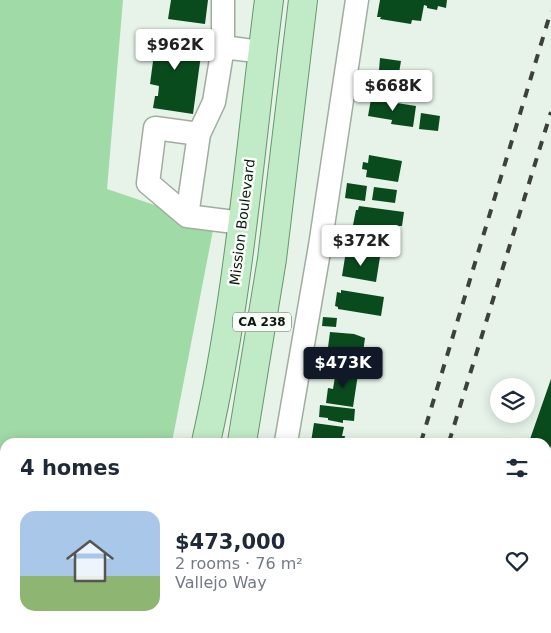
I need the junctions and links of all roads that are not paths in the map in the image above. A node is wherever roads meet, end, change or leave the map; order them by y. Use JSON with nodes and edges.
{"nodes":[{"id":1,"x":223,"y":0,"type":"edge"},
{"id":2,"x":268,"y":0,"type":"edge"},
{"id":3,"x":303,"y":0,"type":"edge"},
{"id":4,"x":357,"y":0,"type":"edge"},
{"id":5,"x":223,"y":48,"type":"junction"},
{"id":6,"x":262,"y":52,"type":"junction"},
{"id":7,"x":296,"y":56,"type":"junction"},
{"id":8,"x":199,"y":134,"type":"junction"},
{"id":9,"x":187,"y":216,"type":"junction"},
{"id":10,"x":242,"y":223,"type":"junction"},
{"id":11,"x":207,"y":438,"type":"edge"},
{"id":12,"x":243,"y":438,"type":"edge"},
{"id":13,"x":287,"y":438,"type":"edge"}],
"edges":[{"from":1,"to":5,"type":"street"},
{"from":2,"to":6,"type":"main road","name":"Mission Boulevard","number":"CA 238"},
{"from":3,"to":7,"type":"main road","number":"CA 238"},
{"from":4,"to":13,"type":"street"},
{"from":5,"to":6,"type":"street"},
{"from":5,"to":8,"type":"street"},
{"from":6,"to":7,"type":"main road"},
{"from":6,"to":10,"type":"main road","name":"Mission Boulevard","number":"CA 238"},
{"from":7,"to":12,"type":"main road","number":"CA 238"},
{"from":8,"to":9,"type":"street"},
{"from":8,"to":9,"type":"street"},
{"from":9,"to":10,"type":"street"},
{"from":10,"to":11,"type":"main road","name":"Mission Boulevard","number":"CA 238"}]}
